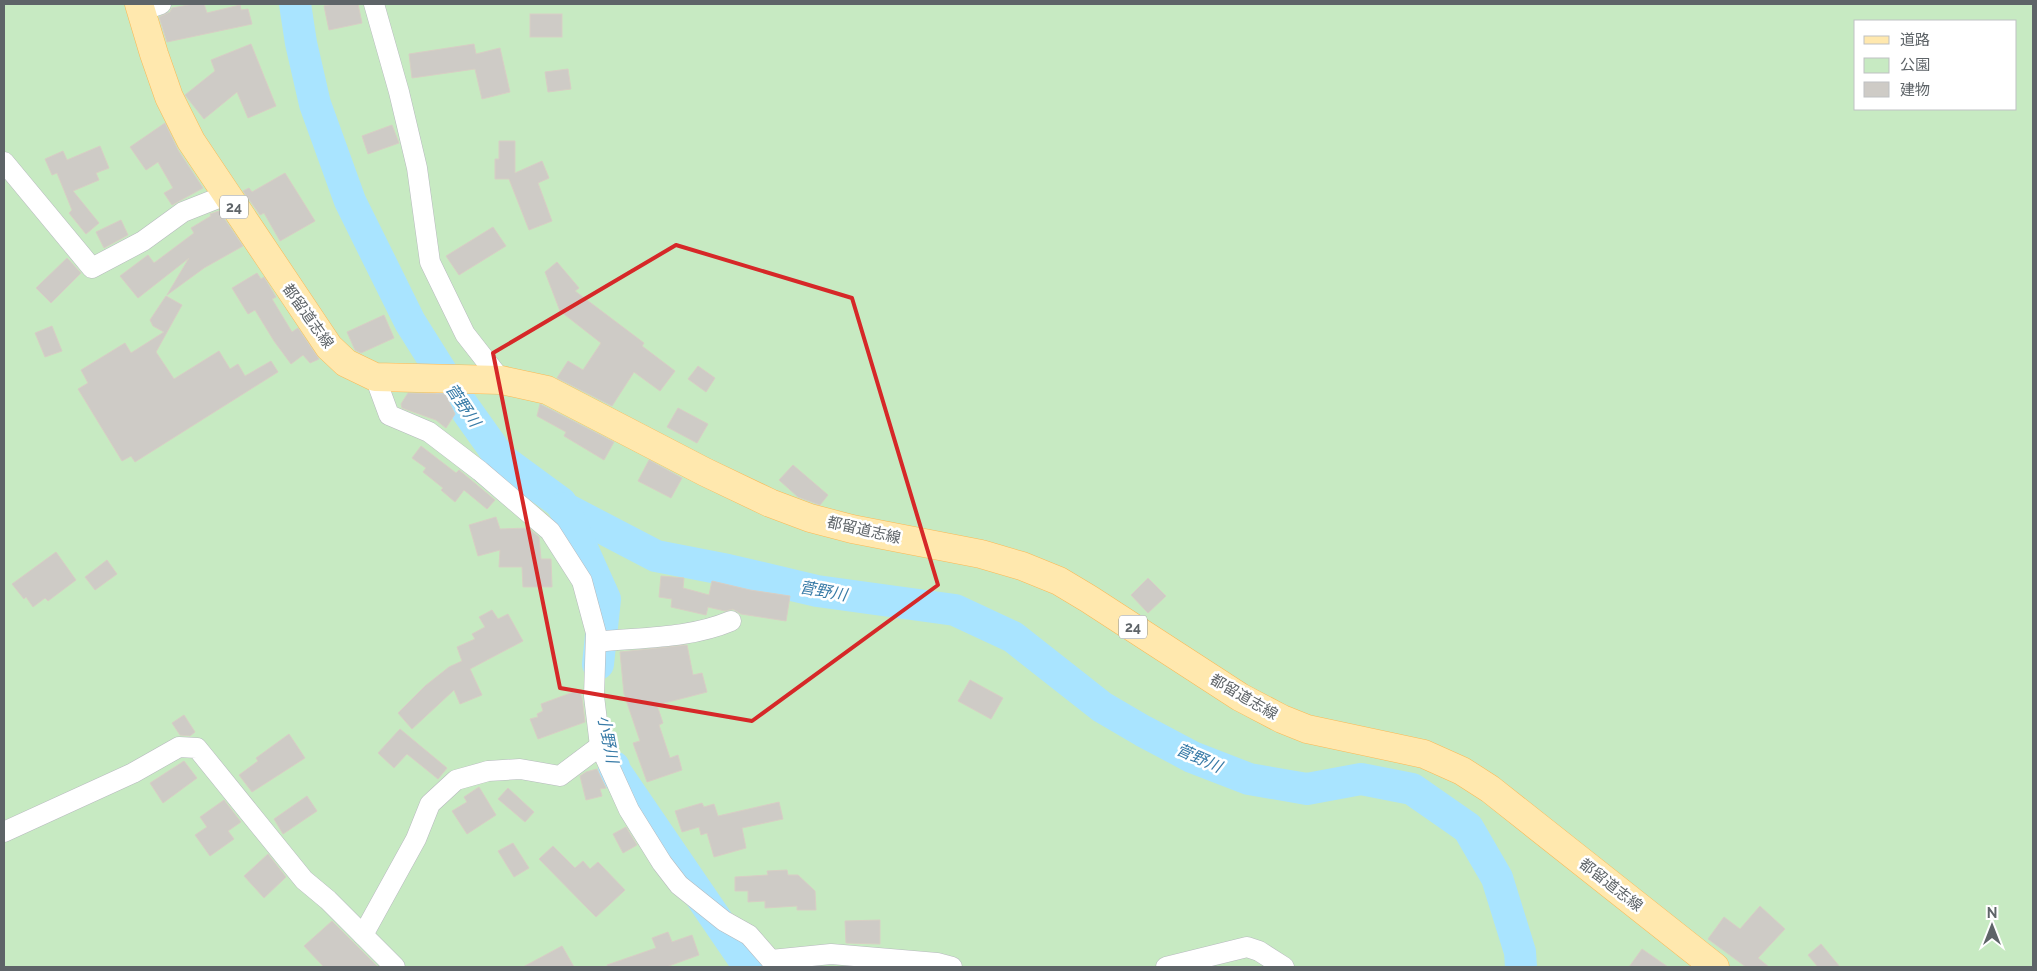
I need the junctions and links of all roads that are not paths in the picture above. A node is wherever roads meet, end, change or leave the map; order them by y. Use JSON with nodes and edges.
{"nodes":[{"id":1,"x":374,"y":4,"type":"edge"},
{"id":2,"x":147,"y":6,"type":"edge"},
{"id":3,"x":4,"y":162,"type":"edge"},
{"id":4,"x":226,"y":195,"type":"junction"},
{"id":5,"x":375,"y":377,"type":"junction"},
{"id":6,"x":501,"y":380,"type":"junction"},
{"id":7,"x":731,"y":621,"type":"dead end"},
{"id":8,"x":596,"y":642,"type":"junction"},
{"id":9,"x":600,"y":746,"type":"junction"},
{"id":10,"x":4,"y":832,"type":"edge"},
{"id":11,"x":363,"y":936,"type":"junction"},
{"id":12,"x":774,"y":963,"type":"edge"},
{"id":13,"x":394,"y":967,"type":"edge"},
{"id":14,"x":952,"y":967,"type":"edge"},
{"id":15,"x":1166,"y":967,"type":"edge"},
{"id":16,"x":1284,"y":967,"type":"edge"},
{"id":17,"x":1715,"y":967,"type":"edge"}],
"edges":[{"from":1,"to":6,"type":"street"},
{"from":2,"to":4,"type":"main road","name":"都留道志線","number":"24"},
{"from":3,"to":4,"type":"street"},
{"from":4,"to":5,"type":"main road","name":"都留道志線","number":"24"},
{"from":5,"to":6,"type":"main road","name":"都留道志線","number":"24"},
{"from":5,"to":8,"type":"street"},
{"from":6,"to":17,"type":"main road","name":"都留道志線","number":"24"},
{"from":7,"to":8,"type":"street"},
{"from":8,"to":9,"type":"street"},
{"from":9,"to":11,"type":"street"},
{"from":9,"to":12,"type":"street"},
{"from":10,"to":11,"type":"street"},
{"from":11,"to":13,"type":"street"},
{"from":12,"to":14,"type":"street"},
{"from":15,"to":16,"type":"street"}]}
